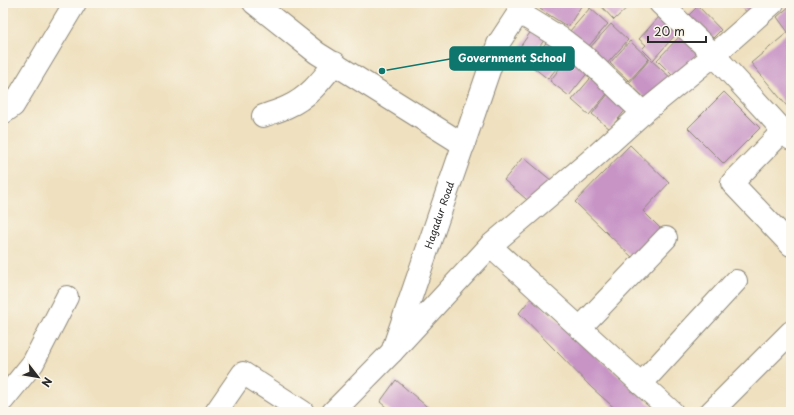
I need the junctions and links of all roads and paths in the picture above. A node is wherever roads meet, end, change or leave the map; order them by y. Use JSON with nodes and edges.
{"nodes":[{"id":1,"x":75,"y":3,"type":"edge"},
{"id":2,"x":254,"y":3,"type":"edge"},
{"id":3,"x":660,"y":3,"type":"edge"},
{"id":4,"x":773,"y":3,"type":"edge"},
{"id":5,"x":522,"y":8,"type":"edge"},
{"id":6,"x":714,"y":55,"type":"junction"},
{"id":7,"x":335,"y":64,"type":"junction"},
{"id":8,"x":3,"y":113,"type":"edge"},
{"id":9,"x":643,"y":113,"type":"junction"},
{"id":10,"x":263,"y":116,"type":"dead end"},
{"id":11,"x":787,"y":135,"type":"edge"},
{"id":12,"x":464,"y":145,"type":"junction"},
{"id":13,"x":666,"y":238,"type":"dead end"},
{"id":14,"x":791,"y":245,"type":"edge"},
{"id":15,"x":490,"y":246,"type":"junction"},
{"id":16,"x":736,"y":281,"type":"dead end"},
{"id":17,"x":66,"y":297,"type":"dead end"},
{"id":18,"x":580,"y":328,"type":"junction"},
{"id":19,"x":791,"y":332,"type":"edge"},
{"id":20,"x":392,"y":352,"type":"junction"},
{"id":21,"x":641,"y":384,"type":"junction"},
{"id":22,"x":3,"y":400,"type":"edge"},
{"id":23,"x":216,"y":412,"type":"edge"},
{"id":24,"x":303,"y":412,"type":"edge"},
{"id":25,"x":333,"y":412,"type":"edge"},
{"id":26,"x":672,"y":412,"type":"edge"},
{"id":27,"x":711,"y":412,"type":"edge"}],
"edges":[{"from":1,"to":8,"type":"street"},
{"from":2,"to":7,"type":"street"},
{"from":3,"to":6,"type":"street"},
{"from":4,"to":6,"type":"street"},
{"from":5,"to":9,"type":"street"},
{"from":5,"to":12,"type":"street","name":"Hagadur Road"},
{"from":6,"to":9,"type":"street"},
{"from":6,"to":11,"type":"street"},
{"from":7,"to":10,"type":"street"},
{"from":7,"to":12,"type":"street"},
{"from":9,"to":15,"type":"street"},
{"from":11,"to":14,"type":"street"},
{"from":12,"to":20,"type":"street","name":"Hagadur Road"},
{"from":13,"to":18,"type":"street"},
{"from":15,"to":18,"type":"street"},
{"from":15,"to":20,"type":"street"},
{"from":16,"to":21,"type":"street"},
{"from":17,"to":22,"type":"street"},
{"from":18,"to":21,"type":"street"},
{"from":19,"to":27,"type":"street"},
{"from":20,"to":25,"type":"street","name":"Hagadur Road"},
{"from":21,"to":26,"type":"street"},
{"from":23,"to":24,"type":"street"}]}
